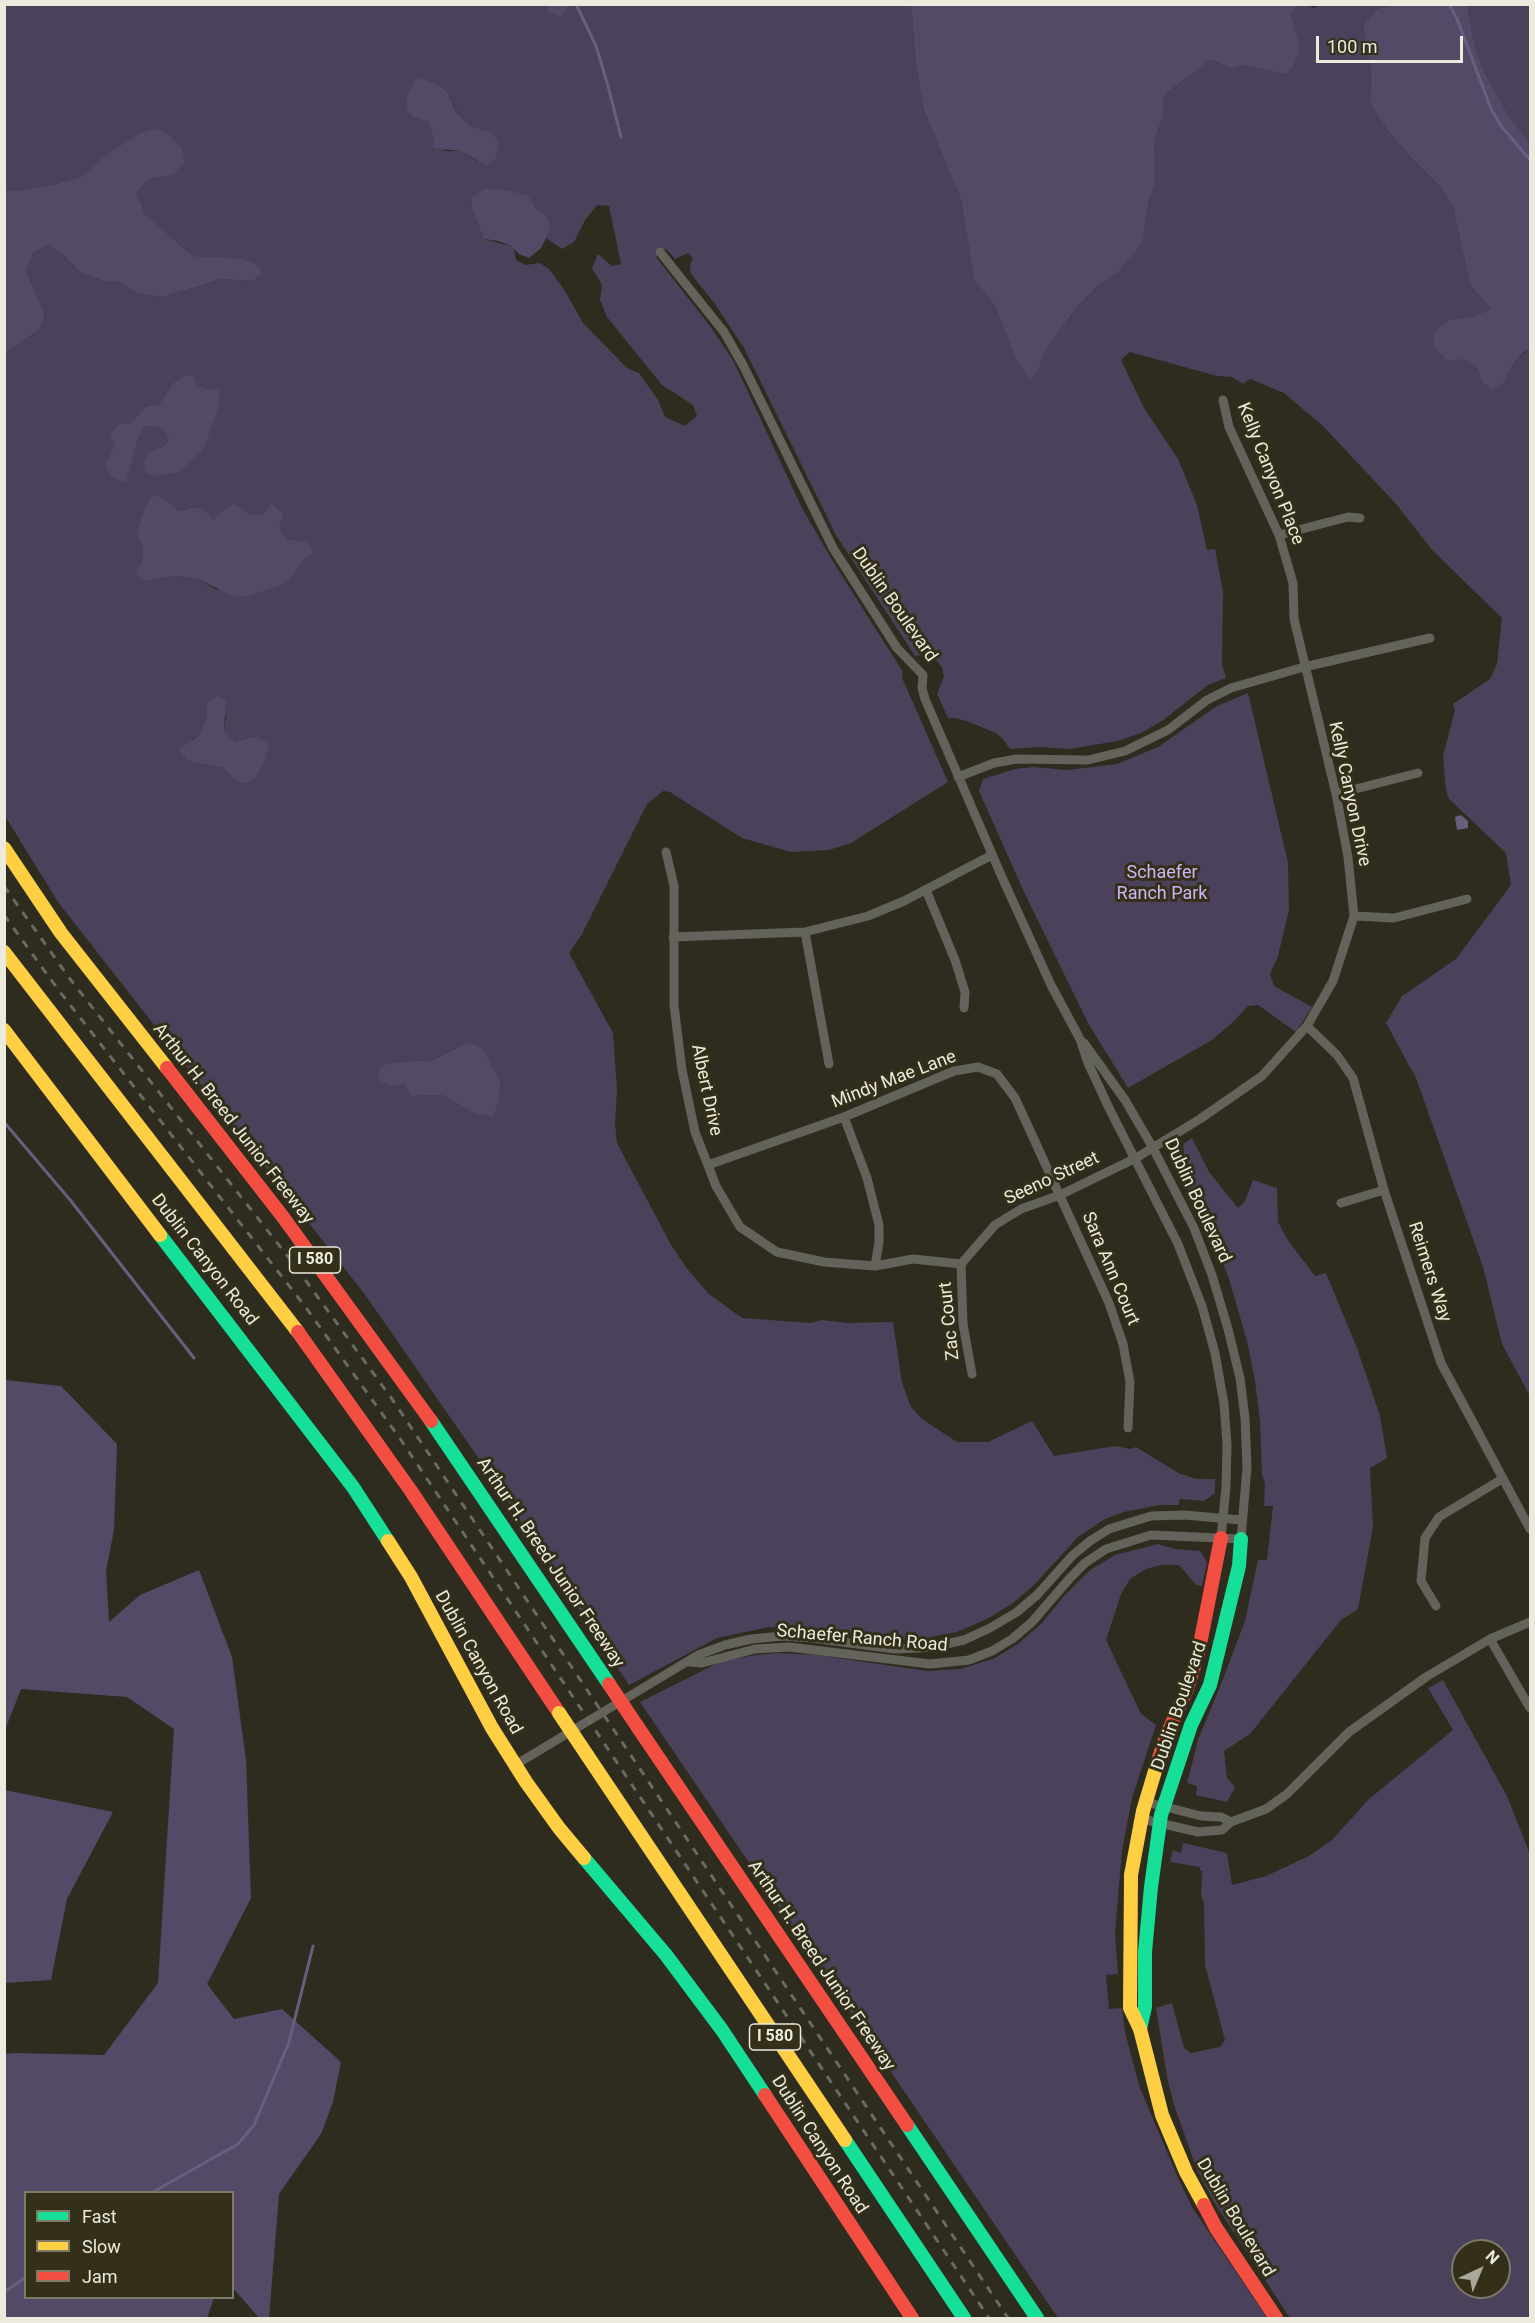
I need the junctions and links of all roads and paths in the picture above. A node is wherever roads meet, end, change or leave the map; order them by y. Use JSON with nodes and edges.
{"nodes":[{"id":1,"x":660,"y":252,"type":"dead end"},
{"id":2,"x":1222,"y":400,"type":"dead end"},
{"id":3,"x":1360,"y":518,"type":"dead end"},
{"id":4,"x":1279,"y":535,"type":"junction"},
{"id":5,"x":1430,"y":638,"type":"dead end"},
{"id":6,"x":1304,"y":667,"type":"junction"},
{"id":7,"x":1418,"y":773,"type":"dead end"},
{"id":8,"x":958,"y":777,"type":"junction"},
{"id":9,"x":1336,"y":794,"type":"junction"},
{"id":10,"x":4,"y":848,"type":"edge"},
{"id":11,"x":666,"y":852,"type":"dead end"},
{"id":12,"x":992,"y":855,"type":"junction"},
{"id":13,"x":926,"y":890,"type":"junction"},
{"id":14,"x":1467,"y":899,"type":"dead end"},
{"id":15,"x":1354,"y":916,"type":"junction"},
{"id":16,"x":805,"y":932,"type":"junction"},
{"id":17,"x":673,"y":937,"type":"junction"},
{"id":18,"x":4,"y":952,"type":"edge"},
{"id":19,"x":964,"y":1008,"type":"dead end"},
{"id":20,"x":1307,"y":1026,"type":"junction"},
{"id":21,"x":4,"y":1030,"type":"edge"},
{"id":22,"x":1080,"y":1039,"type":"junction"},
{"id":23,"x":829,"y":1064,"type":"dead end"},
{"id":24,"x":844,"y":1117,"type":"junction"},
{"id":25,"x":1153,"y":1148,"type":"junction"},
{"id":26,"x":1136,"y":1158,"type":"junction"},
{"id":27,"x":708,"y":1165,"type":"junction"},
{"id":28,"x":1384,"y":1190,"type":"junction"},
{"id":29,"x":1060,"y":1195,"type":"junction"},
{"id":30,"x":1341,"y":1203,"type":"dead end"},
{"id":31,"x":961,"y":1264,"type":"junction"},
{"id":32,"x":875,"y":1266,"type":"junction"},
{"id":33,"x":972,"y":1374,"type":"dead end"},
{"id":34,"x":1128,"y":1428,"type":"dead end"},
{"id":35,"x":1502,"y":1479,"type":"junction"},
{"id":36,"x":1223,"y":1518,"type":"junction"},
{"id":37,"x":1242,"y":1520,"type":"junction"},
{"id":38,"x":1530,"y":1529,"type":"edge"},
{"id":39,"x":1221,"y":1538,"type":"junction"},
{"id":40,"x":1241,"y":1539,"type":"junction"},
{"id":41,"x":1436,"y":1606,"type":"dead end"},
{"id":42,"x":1530,"y":1622,"type":"edge"},
{"id":43,"x":1490,"y":1639,"type":"junction"},
{"id":44,"x":689,"y":1662,"type":"junction"},
{"id":45,"x":1530,"y":1708,"type":"edge"},
{"id":46,"x":515,"y":1765,"type":"junction"},
{"id":47,"x":1146,"y":1802,"type":"junction"},
{"id":48,"x":1164,"y":1806,"type":"junction"},
{"id":49,"x":1142,"y":1820,"type":"junction"},
{"id":50,"x":1231,"y":1822,"type":"junction"},
{"id":51,"x":1160,"y":1824,"type":"junction"},
{"id":52,"x":1140,"y":2029,"type":"junction"},
{"id":53,"x":912,"y":2319,"type":"edge"},
{"id":54,"x":964,"y":2319,"type":"edge"},
{"id":55,"x":1037,"y":2319,"type":"edge"},
{"id":56,"x":1276,"y":2319,"type":"edge"}],
"edges":[{"from":1,"to":8,"type":"street","name":"Dublin Boulevard"},
{"from":2,"to":4,"type":"street","name":"Kelly Canyon Place"},
{"from":3,"to":4,"type":"street"},
{"from":4,"to":6,"type":"street","name":"Kelly Canyon Place"},
{"from":5,"to":6,"type":"street"},
{"from":6,"to":8,"type":"street"},
{"from":6,"to":9,"type":"street","name":"Kelly Canyon Drive"},
{"from":7,"to":9,"type":"street"},
{"from":8,"to":12,"type":"street","name":"Dublin Boulevard"},
{"from":9,"to":15,"type":"street","name":"Kelly Canyon Drive"},
{"from":10,"to":55,"type":"main road","name":"Arthur H. Breed Junior Freeway","number":"I 580","bridge":true},
{"from":11,"to":17,"type":"street","name":"Albert Drive"},
{"from":12,"to":13,"type":"street"},
{"from":12,"to":22,"type":"street","name":"Dublin Boulevard"},
{"from":13,"to":16,"type":"street"},
{"from":13,"to":19,"type":"street"},
{"from":14,"to":15,"type":"street"},
{"from":15,"to":20,"type":"street","name":"Kelly Canyon Drive"},
{"from":16,"to":17,"type":"street"},
{"from":16,"to":23,"type":"street"},
{"from":17,"to":27,"type":"street","name":"Albert Drive"},
{"from":18,"to":54,"type":"main road","number":"I 580","bridge":true},
{"from":20,"to":25,"type":"street","name":"Kelly Canyon Drive"},
{"from":20,"to":28,"type":"street","name":"Reimers Way"},
{"from":21,"to":46,"type":"main road","name":"Dublin Canyon Road"},
{"from":22,"to":25,"type":"street","name":"Dublin Boulevard"},
{"from":22,"to":26,"type":"street","name":"Dublin Boulevard"},
{"from":24,"to":27,"type":"street","name":"Mindy Mae Lane"},
{"from":24,"to":29,"type":"street","name":"Mindy Mae Lane"},
{"from":24,"to":32,"type":"street"},
{"from":25,"to":26,"type":"street","name":"Kelly Canyon Drive"},
{"from":25,"to":37,"type":"street","name":"Dublin Boulevard"},
{"from":26,"to":29,"type":"street","name":"Seeno Street"},
{"from":26,"to":36,"type":"street","name":"Dublin Boulevard"},
{"from":27,"to":32,"type":"street","name":"Albert Drive"},
{"from":28,"to":30,"type":"street"},
{"from":28,"to":35,"type":"street","name":"Reimers Way"},
{"from":29,"to":31,"type":"street","name":"Seeno Street"},
{"from":29,"to":34,"type":"street","name":"Sara Ann Court"},
{"from":31,"to":32,"type":"street","name":"Albert Drive"},
{"from":31,"to":33,"type":"street","name":"Zac Court"},
{"from":35,"to":38,"type":"street","name":"Reimers Way"},
{"from":35,"to":41,"type":"street"},
{"from":36,"to":37,"type":"street","name":"Schaefer Ranch Road"},
{"from":36,"to":39,"type":"street","name":"Dublin Boulevard"},
{"from":36,"to":44,"type":"street","name":"Schaefer Ranch Road"},
{"from":37,"to":40,"type":"street","name":"Dublin Boulevard"},
{"from":39,"to":40,"type":"street","name":"Schaefer Ranch Road"},
{"from":39,"to":44,"type":"street","name":"Schaefer Ranch Road"},
{"from":39,"to":47,"type":"main road","name":"Dublin Boulevard"},
{"from":40,"to":48,"type":"main road","name":"Dublin Boulevard"},
{"from":42,"to":43,"type":"street"},
{"from":43,"to":45,"type":"street"},
{"from":43,"to":50,"type":"street"},
{"from":44,"to":46,"type":"street","name":"Schaefer Ranch Road"},
{"from":46,"to":53,"type":"main road","name":"Dublin Canyon Road"},
{"from":47,"to":48,"type":"street"},
{"from":47,"to":49,"type":"main road","name":"Dublin Boulevard"},
{"from":48,"to":50,"type":"street"},
{"from":48,"to":51,"type":"main road","name":"Dublin Boulevard"},
{"from":49,"to":51,"type":"street"},
{"from":49,"to":52,"type":"main road","name":"Dublin Boulevard"},
{"from":50,"to":51,"type":"street"},
{"from":51,"to":52,"type":"main road","name":"Dublin Boulevard"},
{"from":52,"to":56,"type":"main road","name":"Dublin Boulevard"}]}
